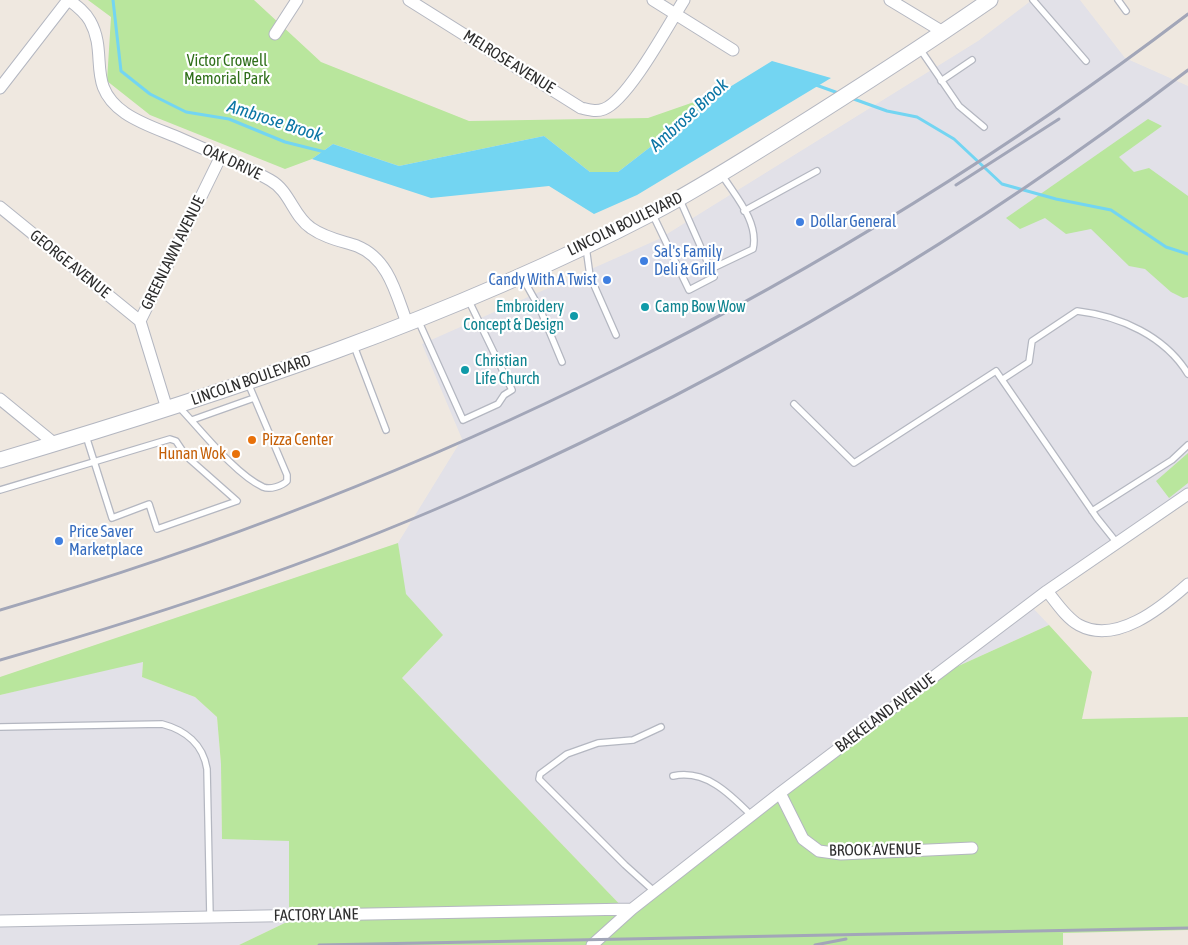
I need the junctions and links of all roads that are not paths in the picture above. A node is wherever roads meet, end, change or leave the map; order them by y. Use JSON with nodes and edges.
{"nodes":[{"id":1,"x":68,"y":0,"type":"edge"},
{"id":2,"x":297,"y":0,"type":"edge"},
{"id":3,"x":409,"y":0,"type":"edge"},
{"id":4,"x":652,"y":0,"type":"edge"},
{"id":5,"x":684,"y":0,"type":"edge"},
{"id":6,"x":890,"y":0,"type":"edge"},
{"id":7,"x":990,"y":0,"type":"edge"},
{"id":8,"x":1033,"y":0,"type":"edge"},
{"id":9,"x":1118,"y":0,"type":"edge"},
{"id":10,"x":1126,"y":12,"type":"dead end"},
{"id":11,"x":675,"y":14,"type":"junction"},
{"id":12,"x":943,"y":32,"type":"junction"},
{"id":13,"x":275,"y":34,"type":"dead end"},
{"id":14,"x":920,"y":48,"type":"junction"},
{"id":15,"x":733,"y":50,"type":"dead end"},
{"id":16,"x":972,"y":60,"type":"dead end"},
{"id":17,"x":1086,"y":61,"type":"dead end"},
{"id":18,"x":941,"y":80,"type":"junction"},
{"id":19,"x":0,"y":88,"type":"edge"},
{"id":20,"x":984,"y":128,"type":"dead end"},
{"id":21,"x":221,"y":156,"type":"junction"},
{"id":22,"x":818,"y":171,"type":"dead end"},
{"id":23,"x":721,"y":174,"type":"junction"},
{"id":24,"x":679,"y":198,"type":"junction"},
{"id":25,"x":0,"y":207,"type":"edge"},
{"id":26,"x":744,"y":211,"type":"junction"},
{"id":27,"x":652,"y":213,"type":"junction"},
{"id":28,"x":586,"y":245,"type":"junction"},
{"id":29,"x":711,"y":270,"type":"junction"},
{"id":30,"x":520,"y":275,"type":"junction"},
{"id":31,"x":467,"y":297,"type":"junction"},
{"id":32,"x":140,"y":321,"type":"junction"},
{"id":33,"x":412,"y":321,"type":"junction"},
{"id":34,"x":616,"y":335,"type":"dead end"},
{"id":35,"x":353,"y":344,"type":"junction"},
{"id":36,"x":562,"y":362,"type":"dead end"},
{"id":37,"x":1188,"y":374,"type":"edge"},
{"id":38,"x":1002,"y":379,"type":"junction"},
{"id":39,"x":248,"y":383,"type":"junction"},
{"id":40,"x":254,"y":398,"type":"junction"},
{"id":41,"x":0,"y":399,"type":"edge"},
{"id":42,"x":794,"y":404,"type":"dead end"},
{"id":43,"x":172,"y":407,"type":"junction"},
{"id":44,"x":192,"y":420,"type":"junction"},
{"id":45,"x":386,"y":430,"type":"dead end"},
{"id":46,"x":86,"y":434,"type":"junction"},
{"id":47,"x":55,"y":444,"type":"junction"},
{"id":48,"x":1188,"y":445,"type":"edge"},
{"id":49,"x":0,"y":460,"type":"edge"},
{"id":50,"x":94,"y":462,"type":"junction"},
{"id":51,"x":0,"y":490,"type":"edge"},
{"id":52,"x":1188,"y":494,"type":"edge"},
{"id":53,"x":1092,"y":511,"type":"junction"},
{"id":54,"x":1117,"y":543,"type":"junction"},
{"id":55,"x":1188,"y":584,"type":"edge"},
{"id":56,"x":1047,"y":591,"type":"junction"},
{"id":57,"x":0,"y":727,"type":"edge"},
{"id":58,"x":661,"y":727,"type":"dead end"},
{"id":59,"x":673,"y":776,"type":"dead end"},
{"id":60,"x":780,"y":793,"type":"junction"},
{"id":61,"x":752,"y":816,"type":"junction"},
{"id":62,"x":972,"y":848,"type":"dead end"},
{"id":63,"x":655,"y":892,"type":"junction"},
{"id":64,"x":632,"y":909,"type":"junction"},
{"id":65,"x":210,"y":917,"type":"junction"},
{"id":66,"x":0,"y":921,"type":"edge"},
{"id":67,"x":592,"y":945,"type":"edge"}],
"edges":[{"from":1,"to":19,"type":"street"},
{"from":1,"to":21,"type":"street","name":"OAK DRIVE"},
{"from":2,"to":13,"type":"street"},
{"from":3,"to":11,"type":"street","name":"MELROSE AVENUE"},
{"from":4,"to":11,"type":"street"},
{"from":5,"to":11,"type":"street"},
{"from":6,"to":12,"type":"street"},
{"from":7,"to":12,"type":"main road","name":"LINCOLN BOULEVARD"},
{"from":8,"to":17,"type":"lane"},
{"from":9,"to":10,"type":"lane"},
{"from":11,"to":15,"type":"street"},
{"from":12,"to":14,"type":"main road","name":"LINCOLN BOULEVARD"},
{"from":14,"to":18,"type":"lane"},
{"from":14,"to":23,"type":"main road","name":"LINCOLN BOULEVARD"},
{"from":16,"to":18,"type":"lane"},
{"from":18,"to":20,"type":"lane"},
{"from":21,"to":32,"type":"street","name":"GREENLAWN AVENUE"},
{"from":21,"to":33,"type":"street","name":"OAK DRIVE"},
{"from":22,"to":26,"type":"lane"},
{"from":23,"to":24,"type":"main road","name":"LINCOLN BOULEVARD"},
{"from":23,"to":26,"type":"lane"},
{"from":24,"to":27,"type":"main road","name":"LINCOLN BOULEVARD"},
{"from":24,"to":29,"type":"lane"},
{"from":25,"to":32,"type":"street","name":"GEORGE AVENUE"},
{"from":26,"to":29,"type":"lane"},
{"from":27,"to":28,"type":"main road","name":"LINCOLN BOULEVARD"},
{"from":27,"to":29,"type":"lane"},
{"from":28,"to":30,"type":"main road","name":"LINCOLN BOULEVARD"},
{"from":28,"to":34,"type":"lane"},
{"from":30,"to":31,"type":"main road","name":"LINCOLN BOULEVARD"},
{"from":30,"to":36,"type":"lane"},
{"from":31,"to":33,"type":"main road","name":"LINCOLN BOULEVARD"},
{"from":31,"to":33,"type":"lane"},
{"from":32,"to":43,"type":"street","name":"GREENLAWN AVENUE"},
{"from":33,"to":35,"type":"main road","name":"LINCOLN BOULEVARD"},
{"from":35,"to":39,"type":"main road","name":"LINCOLN BOULEVARD"},
{"from":35,"to":45,"type":"lane"},
{"from":37,"to":38,"type":"lane"},
{"from":38,"to":42,"type":"lane"},
{"from":38,"to":53,"type":"lane"},
{"from":39,"to":40,"type":"lane"},
{"from":39,"to":43,"type":"main road","name":"LINCOLN BOULEVARD"},
{"from":40,"to":44,"type":"lane"},
{"from":40,"to":44,"type":"lane"},
{"from":41,"to":47,"type":"street"},
{"from":43,"to":44,"type":"lane"},
{"from":43,"to":46,"type":"main road","name":"LINCOLN BOULEVARD"},
{"from":46,"to":47,"type":"main road","name":"LINCOLN BOULEVARD"},
{"from":46,"to":50,"type":"lane"},
{"from":47,"to":49,"type":"main road","name":"LINCOLN BOULEVARD"},
{"from":48,"to":53,"type":"lane"},
{"from":50,"to":50,"type":"lane"},
{"from":50,"to":51,"type":"lane"},
{"from":52,"to":54,"type":"street","name":"BAEKELAND AVENUE"},
{"from":53,"to":54,"type":"lane"},
{"from":54,"to":56,"type":"street","name":"BAEKELAND AVENUE"},
{"from":55,"to":56,"type":"street"},
{"from":56,"to":60,"type":"street","name":"BAEKELAND AVENUE"},
{"from":57,"to":65,"type":"lane"},
{"from":58,"to":63,"type":"lane"},
{"from":59,"to":61,"type":"lane"},
{"from":60,"to":61,"type":"street","name":"BAEKELAND AVENUE"},
{"from":60,"to":62,"type":"street","name":"BROOK AVENUE"},
{"from":61,"to":63,"type":"street","name":"BAEKELAND AVENUE"},
{"from":63,"to":64,"type":"street","name":"BAEKELAND AVENUE"},
{"from":64,"to":65,"type":"street","name":"FACTORY LANE"},
{"from":64,"to":67,"type":"street","name":"BAEKELAND AVENUE"},
{"from":65,"to":66,"type":"street","name":"FACTORY LANE"}]}
